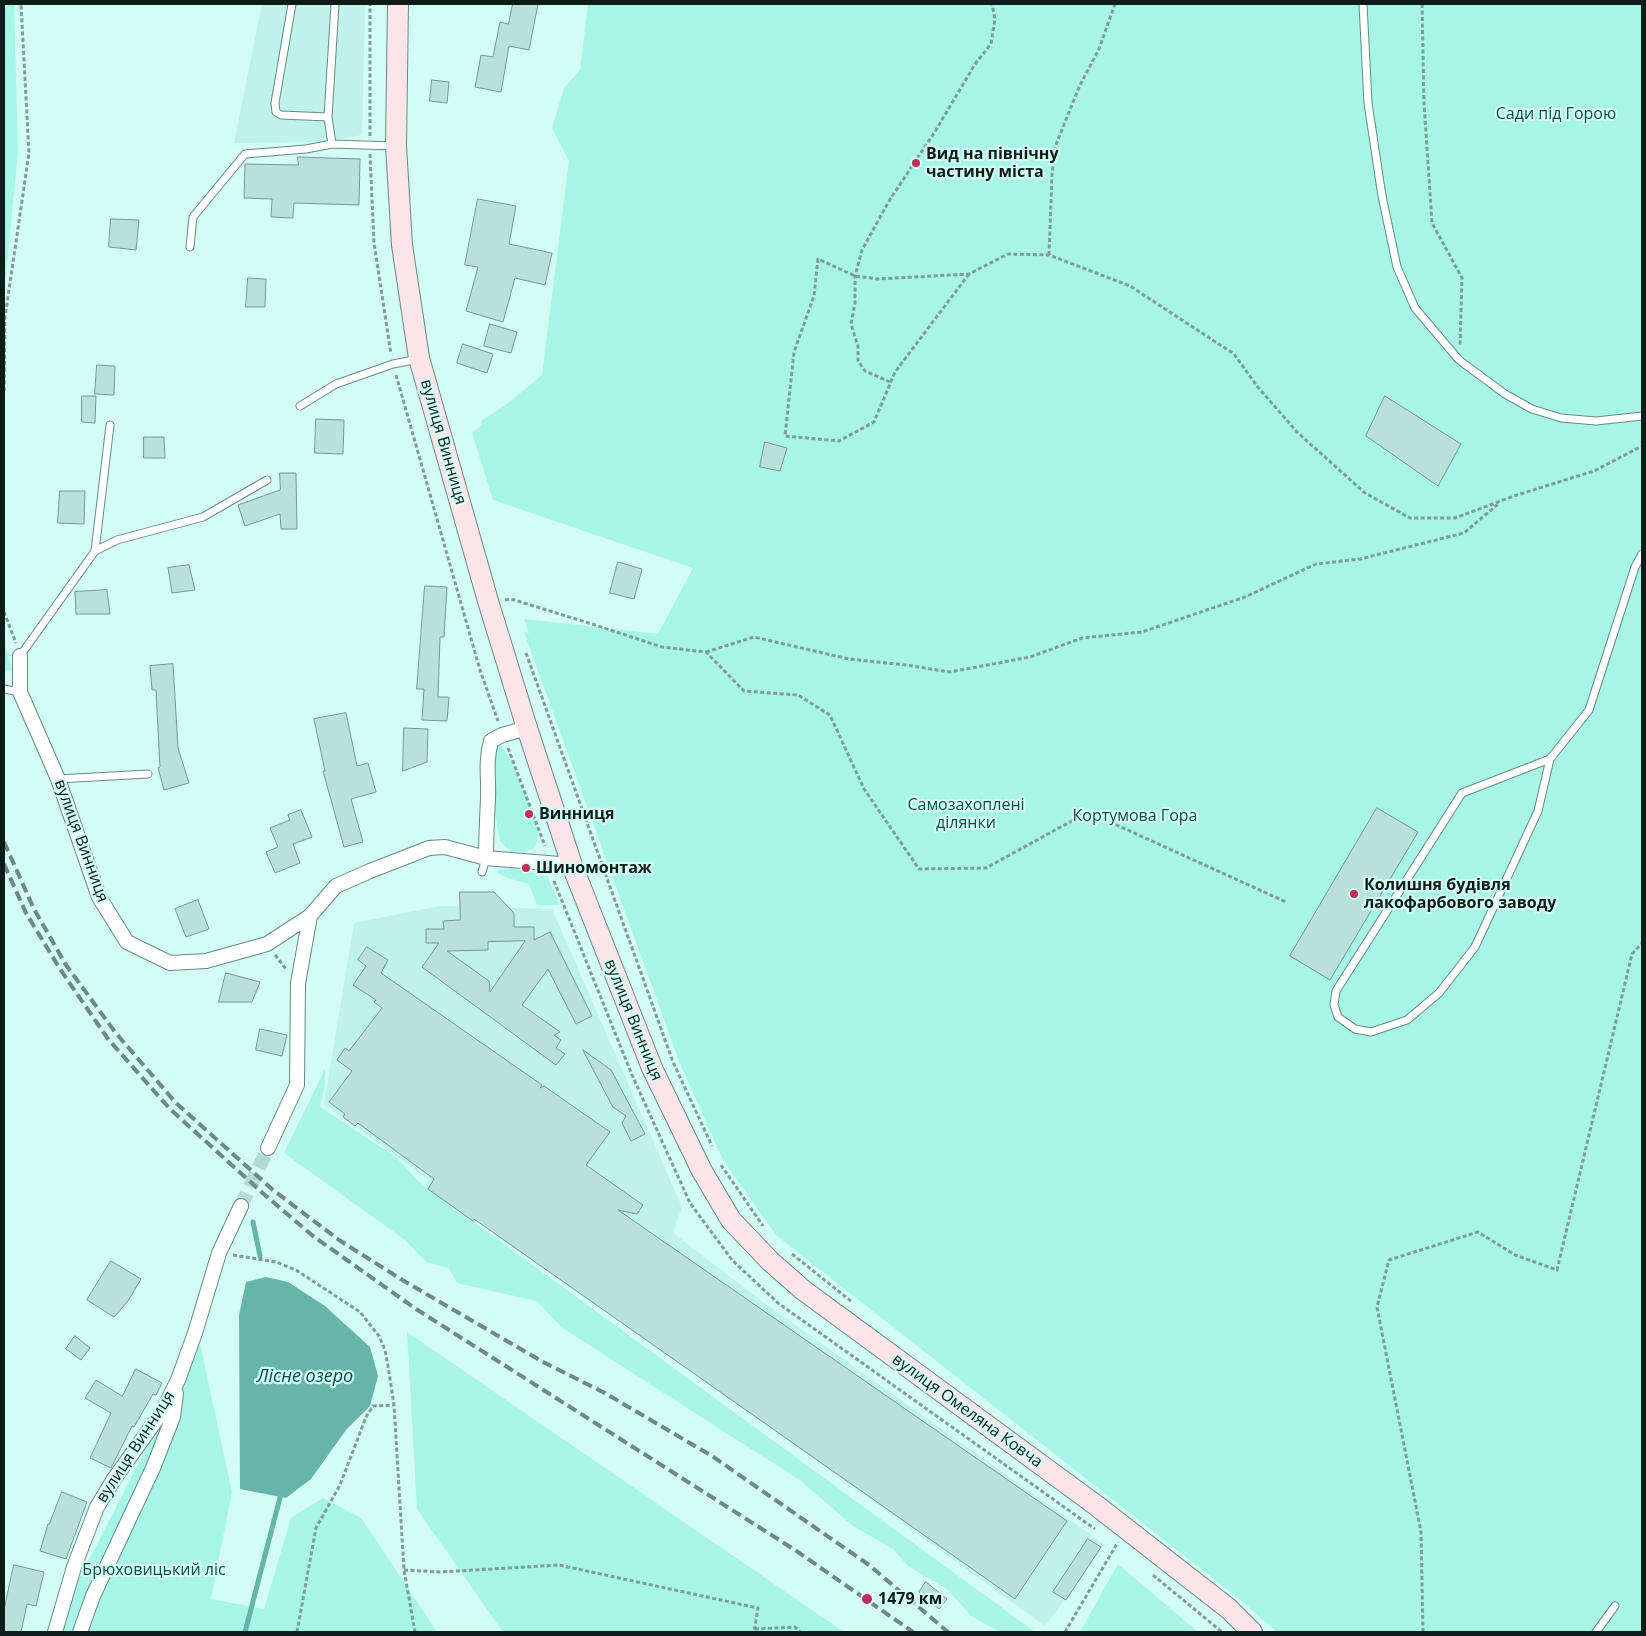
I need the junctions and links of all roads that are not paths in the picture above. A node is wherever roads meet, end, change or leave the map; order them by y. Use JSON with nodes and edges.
{"nodes":[{"id":1,"x":292,"y":4,"type":"edge"},
{"id":2,"x":335,"y":4,"type":"edge"},
{"id":3,"x":398,"y":4,"type":"edge"},
{"id":4,"x":1363,"y":4,"type":"edge"},
{"id":5,"x":328,"y":117,"type":"junction"},
{"id":6,"x":332,"y":144,"type":"junction"},
{"id":7,"x":396,"y":146,"type":"junction"},
{"id":8,"x":190,"y":247,"type":"dead end"},
{"id":9,"x":419,"y":358,"type":"junction"},
{"id":10,"x":300,"y":406,"type":"dead end"},
{"id":11,"x":1642,"y":416,"type":"edge"},
{"id":12,"x":110,"y":425,"type":"dead end"},
{"id":13,"x":266,"y":480,"type":"dead end"},
{"id":14,"x":95,"y":551,"type":"junction"},
{"id":15,"x":1642,"y":554,"type":"edge"},
{"id":16,"x":20,"y":656,"type":"joint"},
{"id":17,"x":4,"y":689,"type":"edge"},
{"id":18,"x":20,"y":692,"type":"junction"},
{"id":19,"x":527,"y":728,"type":"junction"},
{"id":20,"x":1550,"y":759,"type":"junction"},
{"id":21,"x":148,"y":774,"type":"dead end"},
{"id":22,"x":58,"y":779,"type":"junction"},
{"id":23,"x":486,"y":858,"type":"junction"},
{"id":24,"x":572,"y":865,"type":"junction"},
{"id":25,"x":482,"y":872,"type":"dead end"},
{"id":26,"x":310,"y":916,"type":"junction"},
{"id":27,"x":268,"y":1148,"type":"tunnel mouth"},
{"id":28,"x":710,"y":1167,"type":"joint"},
{"id":29,"x":241,"y":1206,"type":"tunnel mouth"},
{"id":30,"x":178,"y":1380,"type":"junction"},
{"id":31,"x":1615,"y":1606,"type":"dead end"},
{"id":32,"x":55,"y":1632,"type":"edge"},
{"id":33,"x":80,"y":1632,"type":"edge"},
{"id":34,"x":1252,"y":1632,"type":"edge"},
{"id":35,"x":1596,"y":1632,"type":"edge"}],
"edges":[{"from":1,"to":5,"type":"lane"},
{"from":2,"to":5,"type":"lane"},
{"from":3,"to":7,"type":"main road","name":"вулиця Винниця"},
{"from":4,"to":11,"type":"lane"},
{"from":5,"to":6,"type":"lane"},
{"from":6,"to":7,"type":"lane"},
{"from":6,"to":8,"type":"lane"},
{"from":7,"to":9,"type":"main road","name":"вулиця Винниця"},
{"from":9,"to":10,"type":"lane"},
{"from":9,"to":19,"type":"main road","name":"вулиця Винниця"},
{"from":12,"to":14,"type":"lane"},
{"from":13,"to":14,"type":"lane"},
{"from":14,"to":16,"type":"lane"},
{"from":15,"to":20,"type":"lane"},
{"from":16,"to":18,"type":"street","name":"вулиця Винниця"},
{"from":17,"to":18,"type":"lane"},
{"from":18,"to":22,"type":"street","name":"вулиця Винниця"},
{"from":19,"to":23,"type":"street"},
{"from":19,"to":24,"type":"main road","name":"вулиця Винниця"},
{"from":20,"to":20,"type":"lane"},
{"from":21,"to":22,"type":"lane"},
{"from":22,"to":26,"type":"street","name":"вулиця Винниця"},
{"from":23,"to":24,"type":"street","name":"вулиця Винниця"},
{"from":23,"to":25,"type":"lane"},
{"from":23,"to":26,"type":"street","name":"вулиця Винниця"},
{"from":24,"to":28,"type":"main road","name":"вулиця Винниця"},
{"from":26,"to":27,"type":"street"},
{"from":28,"to":34,"type":"main road","name":"вулиця Омеляна Ковча"},
{"from":29,"to":30,"type":"street","name":"вулиця Винниця"},
{"from":30,"to":32,"type":"street","name":"вулиця Винниця"},
{"from":30,"to":33,"type":"street"},
{"from":31,"to":35,"type":"lane"}]}
